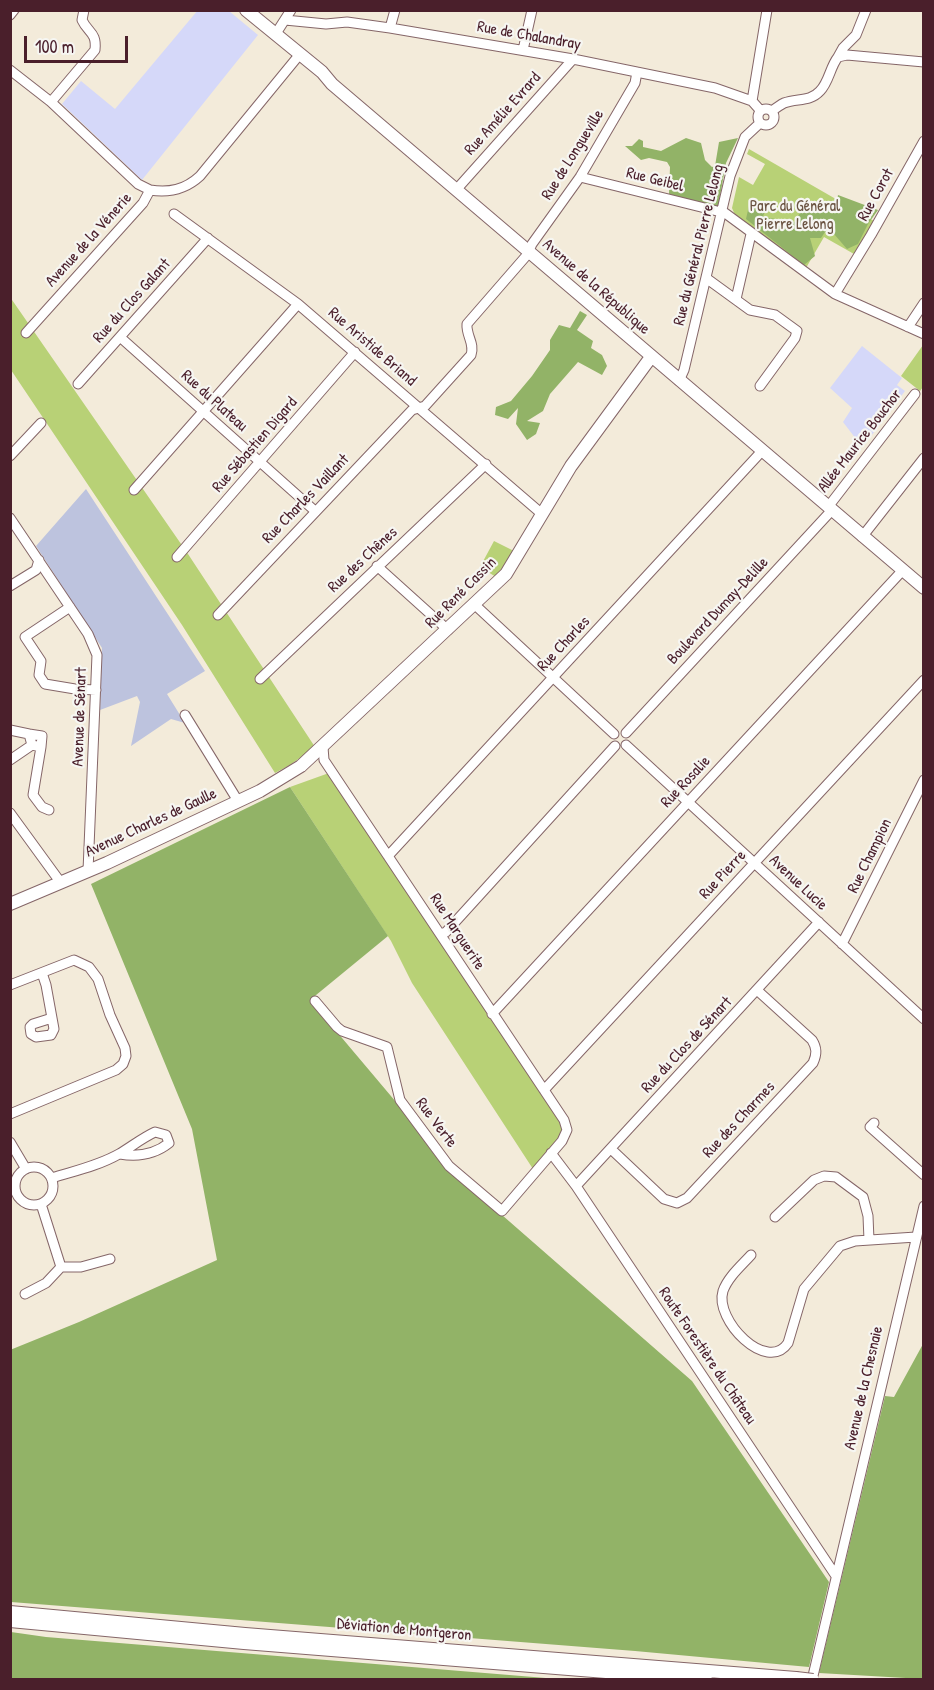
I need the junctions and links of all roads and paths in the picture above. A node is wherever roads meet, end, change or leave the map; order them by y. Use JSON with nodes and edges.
{"nodes":[{"id":1,"x":14,"y":10,"type":"edge"},
{"id":2,"x":84,"y":10,"type":"edge"},
{"id":3,"x":246,"y":10,"type":"edge"},
{"id":4,"x":291,"y":10,"type":"edge"},
{"id":5,"x":395,"y":10,"type":"edge"},
{"id":6,"x":532,"y":10,"type":"edge"},
{"id":7,"x":767,"y":10,"type":"edge"},
{"id":8,"x":866,"y":10,"type":"edge"},
{"id":9,"x":10,"y":15,"type":"edge"},
{"id":10,"x":285,"y":20,"type":"junction"},
{"id":11,"x":390,"y":28,"type":"junction"},
{"id":12,"x":275,"y":35,"type":"junction"},
{"id":13,"x":523,"y":50,"type":"junction"},
{"id":14,"x":300,"y":54,"type":"junction"},
{"id":15,"x":838,"y":57,"type":"junction"},
{"id":16,"x":573,"y":59,"type":"junction"},
{"id":17,"x":924,"y":62,"type":"edge"},
{"id":18,"x":11,"y":71,"type":"edge"},
{"id":19,"x":637,"y":72,"type":"junction"},
{"id":20,"x":752,"y":101,"type":"junction"},
{"id":21,"x":51,"y":102,"type":"junction"},
{"id":22,"x":760,"y":110,"type":"junction"},
{"id":23,"x":772,"y":111,"type":"junction"},
{"id":24,"x":760,"y":123,"type":"junction"},
{"id":25,"x":924,"y":141,"type":"edge"},
{"id":26,"x":580,"y":177,"type":"junction"},
{"id":27,"x":456,"y":189,"type":"junction"},
{"id":28,"x":150,"y":190,"type":"junction"},
{"id":29,"x":722,"y":212,"type":"junction"},
{"id":30,"x":174,"y":214,"type":"dead end"},
{"id":31,"x":751,"y":234,"type":"junction"},
{"id":32,"x":208,"y":238,"type":"junction"},
{"id":33,"x":529,"y":251,"type":"junction"},
{"id":34,"x":706,"y":278,"type":"junction"},
{"id":35,"x":835,"y":294,"type":"junction"},
{"id":36,"x":736,"y":299,"type":"junction"},
{"id":37,"x":924,"y":303,"type":"edge"},
{"id":38,"x":298,"y":304,"type":"junction"},
{"id":39,"x":908,"y":327,"type":"junction"},
{"id":40,"x":26,"y":333,"type":"dead end"},
{"id":41,"x":924,"y":334,"type":"edge"},
{"id":42,"x":120,"y":336,"type":"junction"},
{"id":43,"x":355,"y":352,"type":"junction"},
{"id":44,"x":651,"y":357,"type":"junction"},
{"id":45,"x":679,"y":381,"type":"junction"},
{"id":46,"x":78,"y":384,"type":"dead end"},
{"id":47,"x":760,"y":386,"type":"dead end"},
{"id":48,"x":915,"y":394,"type":"dead end"},
{"id":49,"x":419,"y":408,"type":"junction"},
{"id":50,"x":204,"y":411,"type":"junction"},
{"id":51,"x":41,"y":423,"type":"dead end"},
{"id":52,"x":762,"y":451,"type":"junction"},
{"id":53,"x":10,"y":456,"type":"edge"},
{"id":54,"x":924,"y":458,"type":"edge"},
{"id":55,"x":260,"y":462,"type":"junction"},
{"id":56,"x":486,"y":464,"type":"junction"},
{"id":57,"x":134,"y":490,"type":"dead end"},
{"id":58,"x":830,"y":508,"type":"junction"},
{"id":59,"x":315,"y":511,"type":"junction"},
{"id":60,"x":542,"y":514,"type":"junction"},
{"id":61,"x":10,"y":518,"type":"edge"},
{"id":62,"x":862,"y":537,"type":"junction"},
{"id":63,"x":177,"y":557,"type":"dead end"},
{"id":64,"x":39,"y":560,"type":"junction"},
{"id":65,"x":377,"y":566,"type":"junction"},
{"id":66,"x":902,"y":571,"type":"junction"},
{"id":67,"x":10,"y":586,"type":"edge"},
{"id":68,"x":924,"y":588,"type":"edge"},
{"id":69,"x":474,"y":604,"type":"junction"},
{"id":70,"x":70,"y":607,"type":"junction"},
{"id":71,"x":218,"y":615,"type":"dead end"},
{"id":72,"x":448,"y":630,"type":"junction"},
{"id":73,"x":553,"y":678,"type":"junction"},
{"id":74,"x":260,"y":679,"type":"dead end"},
{"id":75,"x":924,"y":680,"type":"edge"},
{"id":76,"x":96,"y":690,"type":"junction"},
{"id":77,"x":185,"y":716,"type":"dead end"},
{"id":78,"x":10,"y":730,"type":"edge"},
{"id":79,"x":626,"y":733,"type":"junction"},
{"id":80,"x":614,"y":734,"type":"junction"},
{"id":81,"x":626,"y":745,"type":"junction"},
{"id":82,"x":37,"y":746,"type":"junction"},
{"id":83,"x":615,"y":746,"type":"junction"},
{"id":84,"x":323,"y":747,"type":"junction"},
{"id":85,"x":10,"y":760,"type":"edge"},
{"id":86,"x":324,"y":760,"type":"junction"},
{"id":87,"x":302,"y":766,"type":"junction"},
{"id":88,"x":924,"y":780,"type":"edge"},
{"id":89,"x":238,"y":801,"type":"junction"},
{"id":90,"x":688,"y":802,"type":"junction"},
{"id":91,"x":50,"y":810,"type":"dead end"},
{"id":92,"x":10,"y":813,"type":"edge"},
{"id":93,"x":388,"y":856,"type":"junction"},
{"id":94,"x":754,"y":863,"type":"junction"},
{"id":95,"x":88,"y":871,"type":"junction"},
{"id":96,"x":61,"y":883,"type":"junction"},
{"id":97,"x":10,"y":904,"type":"edge"},
{"id":98,"x":819,"y":922,"type":"junction"},
{"id":99,"x":441,"y":934,"type":"junction"},
{"id":100,"x":842,"y":944,"type":"junction"},
{"id":101,"x":42,"y":973,"type":"junction"},
{"id":102,"x":10,"y":985,"type":"edge"},
{"id":103,"x":758,"y":991,"type":"junction"},
{"id":104,"x":315,"y":1001,"type":"dead end"},
{"id":105,"x":492,"y":1014,"type":"junction"},
{"id":106,"x":52,"y":1017,"type":"dead end"},
{"id":107,"x":924,"y":1019,"type":"edge"},
{"id":108,"x":544,"y":1090,"type":"junction"},
{"id":109,"x":10,"y":1114,"type":"edge"},
{"id":110,"x":874,"y":1123,"type":"dead end"},
{"id":111,"x":10,"y":1142,"type":"edge"},
{"id":112,"x":611,"y":1149,"type":"junction"},
{"id":113,"x":551,"y":1153,"type":"junction"},
{"id":114,"x":120,"y":1154,"type":"junction"},
{"id":115,"x":26,"y":1169,"type":"junction"},
{"id":116,"x":924,"y":1175,"type":"edge"},
{"id":117,"x":52,"y":1178,"type":"junction"},
{"id":118,"x":576,"y":1186,"type":"junction"},
{"id":119,"x":14,"y":1199,"type":"edge"},
{"id":120,"x":41,"y":1204,"type":"junction"},
{"id":121,"x":924,"y":1206,"type":"edge"},
{"id":122,"x":775,"y":1217,"type":"dead end"},
{"id":123,"x":915,"y":1237,"type":"junction"},
{"id":124,"x":869,"y":1240,"type":"junction"},
{"id":125,"x":751,"y":1255,"type":"dead end"},
{"id":126,"x":110,"y":1259,"type":"dead end"},
{"id":127,"x":62,"y":1267,"type":"junction"},
{"id":128,"x":25,"y":1294,"type":"dead end"},
{"id":129,"x":836,"y":1576,"type":"junction"},
{"id":130,"x":10,"y":1612,"type":"edge"},
{"id":131,"x":10,"y":1621,"type":"edge"},
{"id":132,"x":796,"y":1678,"type":"edge"},
{"id":133,"x":706,"y":1680,"type":"edge"},
{"id":134,"x":812,"y":1680,"type":"edge"}],
"edges":[{"from":1,"to":9,"type":"street"},
{"from":2,"to":21,"type":"street"},
{"from":3,"to":12,"type":"main road","name":"Avenue de la République"},
{"from":4,"to":10,"type":"street"},
{"from":5,"to":11,"type":"street"},
{"from":6,"to":13,"type":"street"},
{"from":7,"to":20,"type":"street"},
{"from":8,"to":15,"type":"street"},
{"from":10,"to":11,"type":"street","name":"Rue de Chalandray"},
{"from":10,"to":12,"type":"street"},
{"from":11,"to":13,"type":"street","name":"Rue de Chalandray"},
{"from":12,"to":14,"type":"main road","name":"Avenue de la République"},
{"from":13,"to":16,"type":"street","name":"Rue de Chalandray"},
{"from":14,"to":27,"type":"main road","name":"Avenue de la République"},
{"from":14,"to":28,"type":"street","name":"Avenue de la Vénerie"},
{"from":15,"to":17,"type":"street"},
{"from":15,"to":23,"type":"street"},
{"from":16,"to":19,"type":"street","name":"Rue de Chalandray"},
{"from":16,"to":27,"type":"street","name":"Rue Amélie Evrard"},
{"from":18,"to":21,"type":"street"},
{"from":19,"to":20,"type":"street","name":"Rue de Chalandray"},
{"from":19,"to":26,"type":"street","name":"Rue de Longueville"},
{"from":20,"to":22,"type":"street","name":"Rue de Chalandray"},
{"from":21,"to":28,"type":"street"},
{"from":22,"to":23,"type":"street"},
{"from":22,"to":24,"type":"street"},
{"from":23,"to":24,"type":"street"},
{"from":24,"to":29,"type":"street","name":"Rue du Général Pierre Lelong"},
{"from":25,"to":35,"type":"street","name":"Rue Corot"},
{"from":26,"to":29,"type":"street","name":"Rue Geibel"},
{"from":26,"to":33,"type":"street","name":"Rue de Longueville"},
{"from":27,"to":33,"type":"main road","name":"Avenue de la République"},
{"from":28,"to":40,"type":"street","name":"Avenue de la Vénerie"},
{"from":29,"to":31,"type":"street"},
{"from":29,"to":34,"type":"street","name":"Rue du Général Pierre Lelong"},
{"from":30,"to":32,"type":"street","name":"Rue Aristide Briand"},
{"from":31,"to":35,"type":"street"},
{"from":31,"to":36,"type":"street"},
{"from":32,"to":38,"type":"street","name":"Rue Aristide Briand"},
{"from":32,"to":42,"type":"street","name":"Rue du Clos Galant"},
{"from":33,"to":44,"type":"main road","name":"Avenue de la République"},
{"from":33,"to":49,"type":"street","name":"Rue de Longueville"},
{"from":34,"to":36,"type":"street"},
{"from":34,"to":45,"type":"street","name":"Rue du Général Pierre Lelong"},
{"from":35,"to":39,"type":"street"},
{"from":36,"to":47,"type":"street"},
{"from":37,"to":39,"type":"street"},
{"from":38,"to":43,"type":"street","name":"Rue Aristide Briand"},
{"from":38,"to":50,"type":"street"},
{"from":39,"to":41,"type":"street"},
{"from":42,"to":46,"type":"street","name":"Rue du Clos Galant"},
{"from":42,"to":50,"type":"street","name":"Rue du Plateau"},
{"from":43,"to":49,"type":"street","name":"Rue Aristide Briand"},
{"from":43,"to":55,"type":"street","name":"Rue Sébastien Digard"},
{"from":44,"to":45,"type":"main road","name":"Avenue de la République"},
{"from":44,"to":60,"type":"main road","name":"Rue René Cassin"},
{"from":45,"to":52,"type":"main road","name":"Avenue de la République"},
{"from":48,"to":58,"type":"street","name":"Allée Maurice Bouchor"},
{"from":49,"to":56,"type":"street","name":"Rue Aristide Briand"},
{"from":49,"to":59,"type":"street","name":"Rue Charles Vaillant"},
{"from":50,"to":55,"type":"street","name":"Rue du Plateau"},
{"from":50,"to":57,"type":"street"},
{"from":51,"to":53,"type":"street"},
{"from":52,"to":58,"type":"main road","name":"Avenue de la République"},
{"from":52,"to":73,"type":"street","name":"Rue Charles"},
{"from":54,"to":62,"type":"street"},
{"from":55,"to":59,"type":"street","name":"Rue du Plateau"},
{"from":55,"to":63,"type":"street","name":"Rue Sébastien Digard"},
{"from":56,"to":60,"type":"street","name":"Rue Aristide Briand"},
{"from":56,"to":65,"type":"street","name":"Rue des Chênes"},
{"from":58,"to":62,"type":"main road","name":"Avenue de la République"},
{"from":58,"to":79,"type":"street","name":"Boulevard Dumay-Delille"},
{"from":59,"to":71,"type":"street","name":"Rue Charles Vaillant"},
{"from":60,"to":69,"type":"main road","name":"Rue René Cassin"},
{"from":61,"to":64,"type":"street","name":"Avenue de Sénart"},
{"from":62,"to":66,"type":"main road","name":"Avenue de la République"},
{"from":64,"to":67,"type":"street"},
{"from":64,"to":70,"type":"street","name":"Avenue de Sénart"},
{"from":65,"to":72,"type":"street"},
{"from":65,"to":74,"type":"street","name":"Rue des Chênes"},
{"from":66,"to":68,"type":"main road","name":"Avenue de la République"},
{"from":66,"to":90,"type":"street","name":"Rue Rosalie"},
{"from":69,"to":72,"type":"main road","name":"Rue René Cassin"},
{"from":69,"to":73,"type":"street"},
{"from":70,"to":76,"type":"street","name":"Avenue de Sénart"},
{"from":70,"to":76,"type":"street"},
{"from":72,"to":84,"type":"main road","name":"Rue René Cassin"},
{"from":73,"to":80,"type":"street"},
{"from":73,"to":93,"type":"street","name":"Rue Charles"},
{"from":75,"to":94,"type":"street","name":"Rue Pierre"},
{"from":76,"to":95,"type":"street","name":"Avenue de Sénart"},
{"from":77,"to":89,"type":"street"},
{"from":78,"to":82,"type":"street"},
{"from":79,"to":80,"type":"street"},
{"from":79,"to":81,"type":"street"},
{"from":80,"to":83,"type":"street"},
{"from":81,"to":83,"type":"street"},
{"from":81,"to":90,"type":"street","name":"Avenue Lucie"},
{"from":82,"to":85,"type":"street"},
{"from":82,"to":91,"type":"street"},
{"from":83,"to":99,"type":"street"},
{"from":84,"to":86,"type":"street","name":"Rue Marguerite"},
{"from":84,"to":87,"type":"main road","name":"Rue René Cassin"},
{"from":86,"to":87,"type":"street"},
{"from":86,"to":93,"type":"street","name":"Rue Marguerite"},
{"from":87,"to":89,"type":"main road","name":"Avenue Charles de Gaulle"},
{"from":88,"to":100,"type":"street","name":"Rue Champion"},
{"from":89,"to":95,"type":"main road","name":"Avenue Charles de Gaulle"},
{"from":90,"to":94,"type":"street","name":"Avenue Lucie"},
{"from":90,"to":105,"type":"street","name":"Rue Rosalie"},
{"from":92,"to":96,"type":"street"},
{"from":93,"to":99,"type":"street","name":"Rue Marguerite"},
{"from":94,"to":98,"type":"street","name":"Avenue Lucie"},
{"from":94,"to":108,"type":"street","name":"Rue Pierre"},
{"from":95,"to":96,"type":"main road","name":"Avenue Charles de Gaulle"},
{"from":96,"to":97,"type":"main road","name":"Avenue Charles de Gaulle"},
{"from":98,"to":100,"type":"street","name":"Avenue Lucie"},
{"from":98,"to":103,"type":"street","name":"Rue du Clos de Sénart"},
{"from":99,"to":105,"type":"street","name":"Rue Marguerite"},
{"from":100,"to":107,"type":"street","name":"Avenue Lucie"},
{"from":101,"to":102,"type":"street"},
{"from":101,"to":106,"type":"street"},
{"from":101,"to":109,"type":"street"},
{"from":103,"to":112,"type":"street","name":"Rue du Clos de Sénart"},
{"from":103,"to":112,"type":"street","name":"Rue des Charmes"},
{"from":104,"to":113,"type":"street","name":"Rue Verte"},
{"from":105,"to":108,"type":"street","name":"Rue Marguerite"},
{"from":108,"to":113,"type":"street","name":"Rue Marguerite"},
{"from":110,"to":116,"type":"street"},
{"from":111,"to":115,"type":"street"},
{"from":112,"to":118,"type":"street","name":"Rue du Clos de Sénart"},
{"from":113,"to":118,"type":"street","name":"Route Forestière du Château"},
{"from":114,"to":114,"type":"street"},
{"from":114,"to":117,"type":"street"},
{"from":115,"to":117,"type":"street"},
{"from":115,"to":119,"type":"street"},
{"from":117,"to":120,"type":"street"},
{"from":118,"to":129,"type":"street","name":"Route Forestière du Château"},
{"from":119,"to":120,"type":"street"},
{"from":120,"to":127,"type":"street"},
{"from":121,"to":123,"type":"street","name":"Avenue de la Chesnaie"},
{"from":122,"to":124,"type":"street"},
{"from":123,"to":124,"type":"street"},
{"from":123,"to":129,"type":"street","name":"Avenue de la Chesnaie"},
{"from":124,"to":125,"type":"street"},
{"from":126,"to":127,"type":"street"},
{"from":127,"to":128,"type":"street"},
{"from":129,"to":134,"type":"street","name":"Avenue de la Chesnaie"},
{"from":130,"to":132,"type":"main road","name":"Déviation de Montgeron"},
{"from":131,"to":133,"type":"main road","name":"Déviation de Montgeron"},
{"from":132,"to":134,"type":"main road","name":"Déviation de Montgeron","bridge":true}]}
